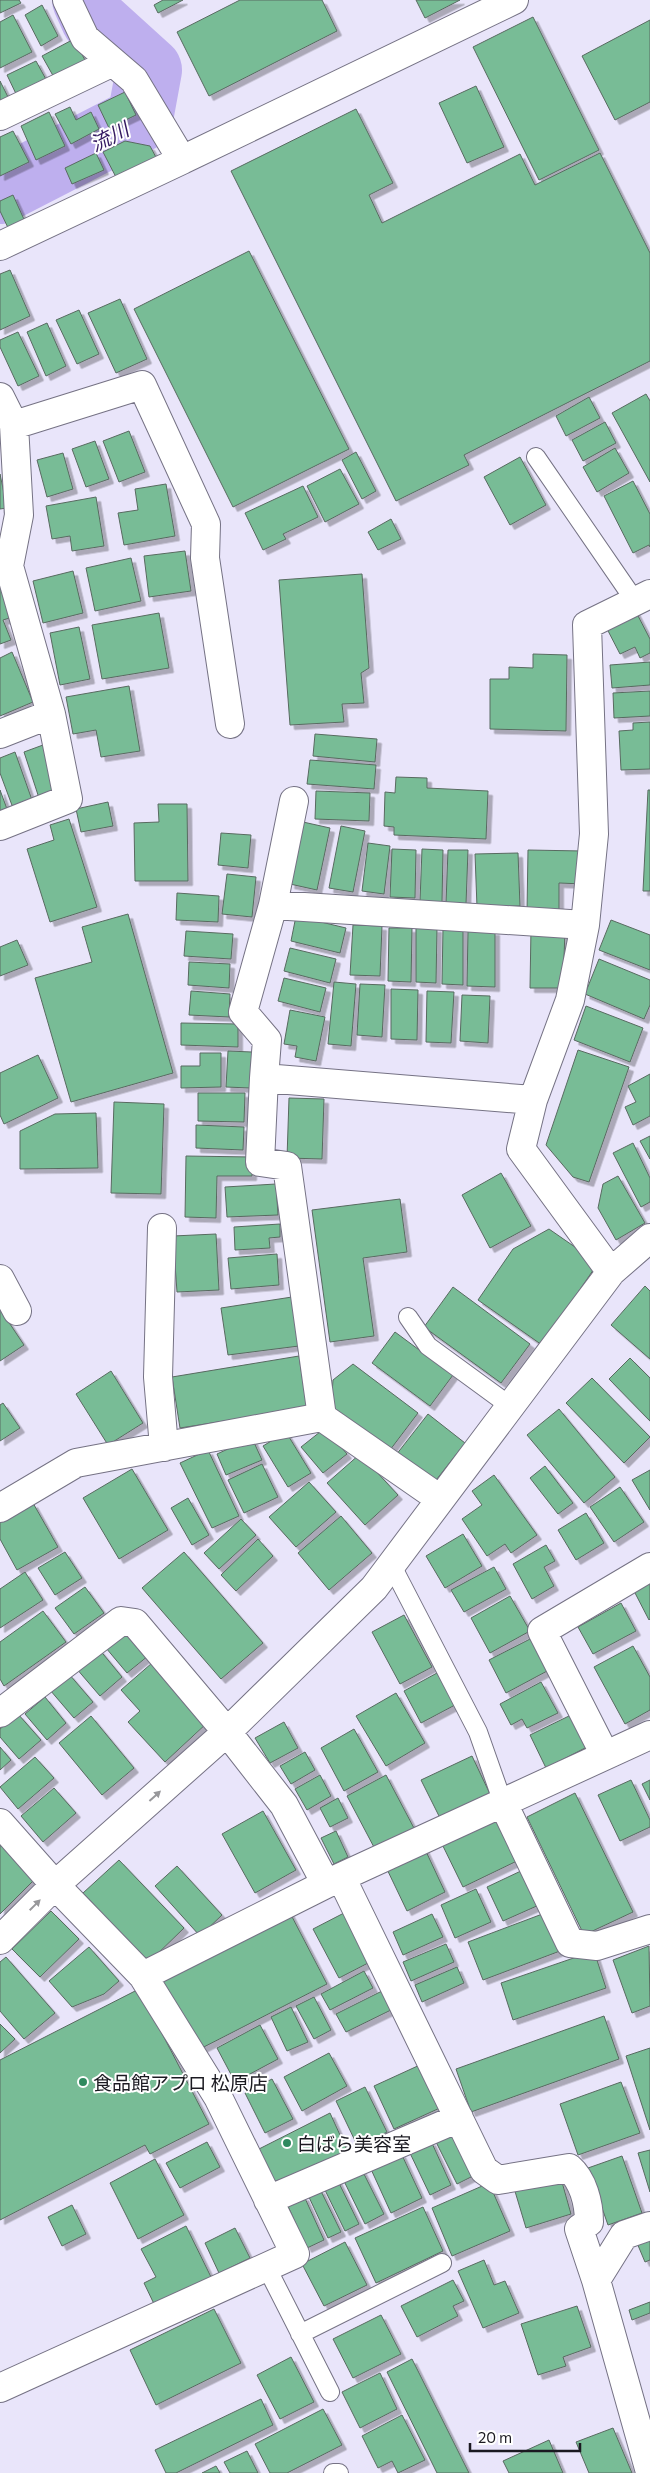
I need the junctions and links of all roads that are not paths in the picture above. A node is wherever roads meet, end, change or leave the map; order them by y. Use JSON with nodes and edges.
{"nodes":[{"id":1,"x":67,"y":0,"type":"edge"},
{"id":2,"x":514,"y":0,"type":"edge"},
{"id":3,"x":113,"y":62,"type":"junction"},
{"id":4,"x":0,"y":116,"type":"edge"},
{"id":5,"x":182,"y":160,"type":"junction"},
{"id":6,"x":0,"y":246,"type":"edge"},
{"id":7,"x":0,"y":397,"type":"edge"},
{"id":8,"x":14,"y":425,"type":"junction"},
{"id":9,"x":536,"y":457,"type":"dead end"},
{"id":10,"x":9,"y":517,"type":"edge"},
{"id":11,"x":643,"y":598,"type":"edge"},
{"id":12,"x":51,"y":714,"type":"junction"},
{"id":13,"x":230,"y":724,"type":"dead end"},
{"id":14,"x":0,"y":734,"type":"edge"},
{"id":15,"x":294,"y":801,"type":"dead end"},
{"id":16,"x":0,"y":826,"type":"edge"},
{"id":17,"x":273,"y":905,"type":"junction"},
{"id":18,"x":585,"y":924,"type":"junction"},
{"id":19,"x":264,"y":1078,"type":"junction"},
{"id":20,"x":533,"y":1100,"type":"junction"},
{"id":21,"x":162,"y":1228,"type":"dead end"},
{"id":22,"x":650,"y":1238,"type":"edge"},
{"id":23,"x":612,"y":1272,"type":"junction"},
{"id":24,"x":0,"y":1279,"type":"edge"},
{"id":25,"x":17,"y":1311,"type":"dead end"},
{"id":26,"x":408,"y":1317,"type":"dead end"},
{"id":27,"x":510,"y":1406,"type":"junction"},
{"id":28,"x":322,"y":1417,"type":"junction"},
{"id":29,"x":164,"y":1447,"type":"junction"},
{"id":30,"x":440,"y":1499,"type":"junction"},
{"id":31,"x":0,"y":1508,"type":"edge"},
{"id":32,"x":391,"y":1564,"type":"junction"},
{"id":33,"x":650,"y":1567,"type":"edge"},
{"id":34,"x":0,"y":1712,"type":"edge"},
{"id":35,"x":227,"y":1732,"type":"junction"},
{"id":36,"x":650,"y":1735,"type":"edge"},
{"id":37,"x":605,"y":1755,"type":"junction"},
{"id":38,"x":503,"y":1803,"type":"junction"},
{"id":39,"x":0,"y":1823,"type":"edge"},
{"id":40,"x":334,"y":1880,"type":"junction"},
{"id":41,"x":56,"y":1885,"type":"junction"},
{"id":42,"x":650,"y":1929,"type":"edge"},
{"id":43,"x":0,"y":1940,"type":"edge"},
{"id":44,"x":143,"y":1976,"type":"junction"},
{"id":45,"x":459,"y":2118,"type":"junction"},
{"id":46,"x":268,"y":2200,"type":"junction"},
{"id":47,"x":650,"y":2226,"type":"edge"},
{"id":48,"x":442,"y":2263,"type":"dead end"},
{"id":49,"x":267,"y":2268,"type":"junction"},
{"id":50,"x":596,"y":2280,"type":"junction"},
{"id":51,"x":300,"y":2334,"type":"junction"},
{"id":52,"x":0,"y":2388,"type":"edge"},
{"id":53,"x":330,"y":2392,"type":"dead end"},
{"id":54,"x":640,"y":2401,"type":"edge"},
{"id":55,"x":650,"y":2472,"type":"edge"},
{"id":56,"x":333,"y":2473,"type":"edge"},
{"id":57,"x":338,"y":2473,"type":"edge"}],
"edges":[{"from":1,"to":3,"type":"street"},
{"from":2,"to":5,"type":"street"},
{"from":3,"to":4,"type":"street"},
{"from":3,"to":5,"type":"street"},
{"from":5,"to":6,"type":"street"},
{"from":7,"to":8,"type":"street"},
{"from":8,"to":10,"type":"street"},
{"from":8,"to":13,"type":"street"},
{"from":9,"to":11,"type":"lane"},
{"from":10,"to":12,"type":"street"},
{"from":11,"to":18,"type":"street"},
{"from":12,"to":14,"type":"street"},
{"from":12,"to":16,"type":"street"},
{"from":15,"to":17,"type":"street"},
{"from":17,"to":18,"type":"street"},
{"from":17,"to":19,"type":"street"},
{"from":18,"to":20,"type":"street"},
{"from":19,"to":20,"type":"street"},
{"from":19,"to":28,"type":"street"},
{"from":20,"to":23,"type":"street"},
{"from":21,"to":29,"type":"street"},
{"from":22,"to":23,"type":"street"},
{"from":23,"to":27,"type":"street"},
{"from":24,"to":25,"type":"street"},
{"from":26,"to":27,"type":"lane"},
{"from":27,"to":30,"type":"street"},
{"from":28,"to":29,"type":"street"},
{"from":28,"to":30,"type":"street"},
{"from":29,"to":31,"type":"street"},
{"from":30,"to":32,"type":"street"},
{"from":32,"to":35,"type":"street"},
{"from":32,"to":38,"type":"lane"},
{"from":33,"to":37,"type":"street"},
{"from":34,"to":35,"type":"street"},
{"from":35,"to":40,"type":"street"},
{"from":41,"to":35,"type":"street","one_way":true},
{"from":36,"to":37,"type":"street"},
{"from":37,"to":38,"type":"street"},
{"from":38,"to":40,"type":"street"},
{"from":38,"to":42,"type":"street"},
{"from":39,"to":41,"type":"street"},
{"from":40,"to":44,"type":"street"},
{"from":40,"to":45,"type":"street"},
{"from":43,"to":41,"type":"street","one_way":true},
{"from":41,"to":44,"type":"street"},
{"from":44,"to":46,"type":"street"},
{"from":45,"to":46,"type":"street"},
{"from":45,"to":50,"type":"street"},
{"from":46,"to":49,"type":"street"},
{"from":47,"to":50,"type":"street"},
{"from":48,"to":51,"type":"lane"},
{"from":49,"to":51,"type":"lane"},
{"from":49,"to":52,"type":"street"},
{"from":50,"to":54,"type":"street"},
{"from":51,"to":53,"type":"lane"},
{"from":54,"to":55,"type":"street"},
{"from":56,"to":57,"type":"lane"}]}
